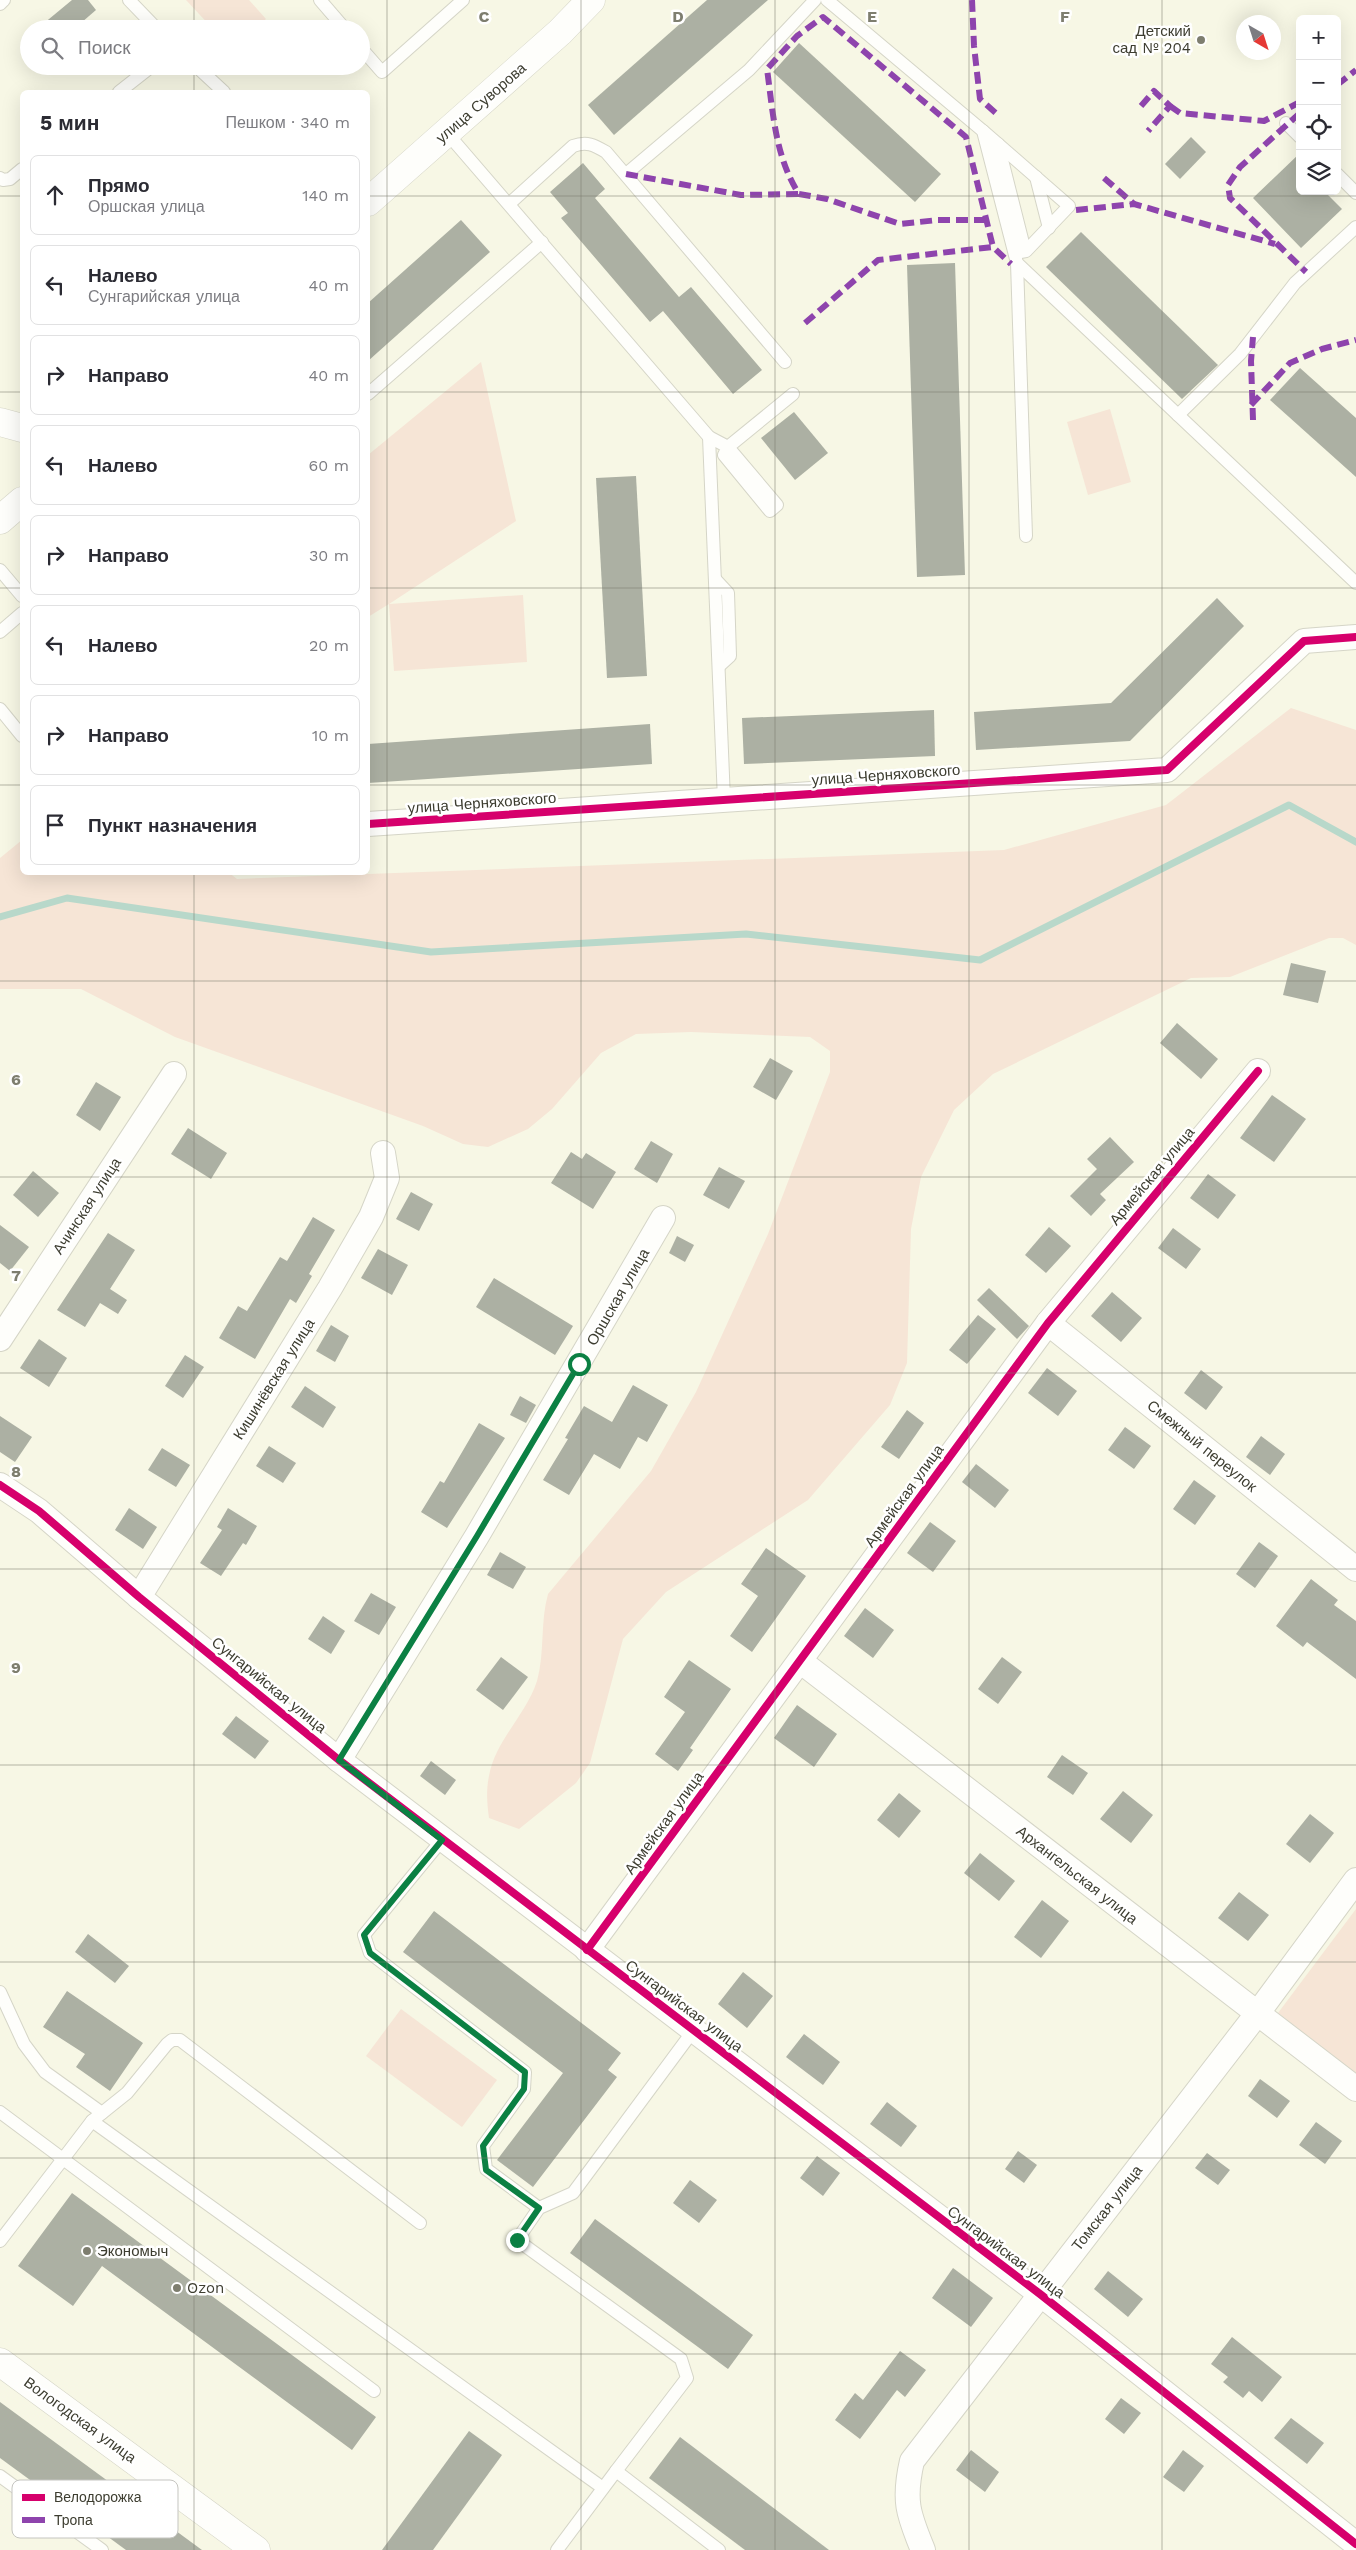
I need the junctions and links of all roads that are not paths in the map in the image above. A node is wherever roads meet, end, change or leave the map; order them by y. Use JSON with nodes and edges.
{"nodes":[{"id":1,"x":4,"y":0,"type":"edge"},
{"id":2,"x":129,"y":0,"type":"edge"},
{"id":3,"x":320,"y":0,"type":"edge"},
{"id":4,"x":463,"y":0,"type":"edge"},
{"id":5,"x":591,"y":0,"type":"edge"},
{"id":6,"x":816,"y":0,"type":"edge"},
{"id":7,"x":827,"y":0,"type":"edge"},
{"id":8,"x":0,"y":4,"type":"edge"},
{"id":9,"x":148,"y":20,"type":"edge"},
{"id":10,"x":337,"y":20,"type":"edge"},
{"id":11,"x":370,"y":58,"type":"edge"},
{"id":12,"x":141,"y":75,"type":"edge"},
{"id":13,"x":206,"y":75,"type":"edge"},
{"id":14,"x":122,"y":90,"type":"edge"},
{"id":15,"x":222,"y":90,"type":"edge"},
{"id":16,"x":1286,"y":123,"type":"dead end"},
{"id":17,"x":983,"y":131,"type":"junction"},
{"id":18,"x":447,"y":133,"type":"junction"},
{"id":19,"x":1296,"y":133,"type":"edge"},
{"id":20,"x":998,"y":144,"type":"junction"},
{"id":21,"x":20,"y":171,"type":"edge"},
{"id":22,"x":626,"y":174,"type":"junction"},
{"id":23,"x":1036,"y":177,"type":"junction"},
{"id":24,"x":0,"y":178,"type":"edge"},
{"id":25,"x":1341,"y":178,"type":"edge"},
{"id":26,"x":1356,"y":192,"type":"edge"},
{"id":27,"x":370,"y":200,"type":"edge"},
{"id":28,"x":509,"y":204,"type":"junction"},
{"id":29,"x":1356,"y":227,"type":"edge"},
{"id":30,"x":1048,"y":228,"type":"junction"},
{"id":31,"x":542,"y":242,"type":"junction"},
{"id":32,"x":1019,"y":256,"type":"junction"},
{"id":33,"x":785,"y":362,"type":"dead end"},
{"id":34,"x":370,"y":392,"type":"edge"},
{"id":35,"x":793,"y":394,"type":"dead end"},
{"id":36,"x":1178,"y":415,"type":"junction"},
{"id":37,"x":0,"y":422,"type":"edge"},
{"id":38,"x":20,"y":427,"type":"edge"},
{"id":39,"x":710,"y":437,"type":"junction"},
{"id":40,"x":728,"y":447,"type":"junction"},
{"id":41,"x":1026,"y":536,"type":"dead end"},
{"id":42,"x":0,"y":570,"type":"edge"},
{"id":43,"x":1356,"y":583,"type":"edge"},
{"id":44,"x":20,"y":594,"type":"edge"},
{"id":45,"x":20,"y":615,"type":"edge"},
{"id":46,"x":0,"y":632,"type":"edge"},
{"id":47,"x":1356,"y":637,"type":"edge"},
{"id":48,"x":0,"y":709,"type":"edge"},
{"id":49,"x":20,"y":734,"type":"edge"},
{"id":50,"x":724,"y":800,"type":"junction"},
{"id":51,"x":370,"y":824,"type":"edge"},
{"id":52,"x":1258,"y":1070,"type":"dead end"},
{"id":53,"x":174,"y":1074,"type":"dead end"},
{"id":54,"x":383,"y":1153,"type":"dead end"},
{"id":55,"x":663,"y":1218,"type":"dead end"},
{"id":56,"x":1048,"y":1323,"type":"junction"},
{"id":57,"x":0,"y":1338,"type":"edge"},
{"id":58,"x":0,"y":1485,"type":"edge"},
{"id":59,"x":1356,"y":1570,"type":"edge"},
{"id":60,"x":139,"y":1597,"type":"junction"},
{"id":61,"x":800,"y":1661,"type":"junction"},
{"id":62,"x":339,"y":1760,"type":"junction"},
{"id":63,"x":442,"y":1840,"type":"junction"},
{"id":64,"x":1356,"y":1880,"type":"edge"},
{"id":65,"x":587,"y":1950,"type":"junction"},
{"id":66,"x":0,"y":1992,"type":"edge"},
{"id":67,"x":1257,"y":2014,"type":"junction"},
{"id":68,"x":693,"y":2031,"type":"junction"},
{"id":69,"x":1356,"y":2089,"type":"edge"},
{"id":70,"x":0,"y":2112,"type":"edge"},
{"id":71,"x":97,"y":2117,"type":"junction"},
{"id":72,"x":63,"y":2159,"type":"junction"},
{"id":73,"x":539,"y":2208,"type":"junction"},
{"id":74,"x":420,"y":2223,"type":"dead end"},
{"id":75,"x":0,"y":2241,"type":"edge"},
{"id":76,"x":1040,"y":2294,"type":"junction"},
{"id":77,"x":0,"y":2362,"type":"edge"},
{"id":78,"x":374,"y":2391,"type":"dead end"},
{"id":79,"x":616,"y":2471,"type":"junction"},
{"id":80,"x":0,"y":2476,"type":"edge"},
{"id":81,"x":161,"y":2480,"type":"edge"},
{"id":82,"x":12,"y":2485,"type":"edge"},
{"id":83,"x":603,"y":2488,"type":"junction"},
{"id":84,"x":178,"y":2493,"type":"edge"},
{"id":85,"x":85,"y":2538,"type":"edge"},
{"id":86,"x":1356,"y":2544,"type":"edge"},
{"id":87,"x":102,"y":2550,"type":"edge"},
{"id":88,"x":256,"y":2550,"type":"edge"},
{"id":89,"x":557,"y":2550,"type":"edge"},
{"id":90,"x":719,"y":2550,"type":"edge"},
{"id":91,"x":923,"y":2550,"type":"edge"}],
"edges":[{"from":1,"to":8,"type":"lane"},
{"from":2,"to":9,"type":"lane"},
{"from":3,"to":10,"type":"lane"},
{"from":4,"to":11,"type":"lane"},
{"from":5,"to":18,"type":"street","name":"улица Суворова"},
{"from":6,"to":22,"type":"lane"},
{"from":7,"to":17,"type":"lane"},
{"from":12,"to":14,"type":"lane"},
{"from":13,"to":15,"type":"lane"},
{"from":16,"to":19,"type":"lane"},
{"from":17,"to":20,"type":"lane"},
{"from":17,"to":32,"type":"lane"},
{"from":18,"to":27,"type":"street","name":"улица Суворова"},
{"from":18,"to":28,"type":"lane"},
{"from":20,"to":23,"type":"lane"},
{"from":20,"to":32,"type":"lane"},
{"from":21,"to":24,"type":"lane"},
{"from":22,"to":28,"type":"lane"},
{"from":22,"to":33,"type":"lane"},
{"from":23,"to":30,"type":"lane"},
{"from":23,"to":30,"type":"lane"},
{"from":25,"to":26,"type":"lane"},
{"from":28,"to":31,"type":"lane"},
{"from":29,"to":36,"type":"lane"},
{"from":30,"to":32,"type":"lane"},
{"from":31,"to":34,"type":"lane"},
{"from":31,"to":39,"type":"lane"},
{"from":32,"to":36,"type":"lane"},
{"from":32,"to":41,"type":"lane"},
{"from":35,"to":40,"type":"lane"},
{"from":36,"to":43,"type":"lane"},
{"from":37,"to":38,"type":"street"},
{"from":39,"to":40,"type":"lane"},
{"from":39,"to":50,"type":"lane"},
{"from":40,"to":40,"type":"lane"},
{"from":42,"to":44,"type":"lane"},
{"from":45,"to":46,"type":"lane"},
{"from":47,"to":50,"type":"street","name":"улица Черняховского"},
{"from":48,"to":49,"type":"lane"},
{"from":50,"to":51,"type":"street","name":"улица Черняховского"},
{"from":52,"to":56,"type":"street","name":"Армейская улица"},
{"from":53,"to":57,"type":"street","name":"Ачинская улица"},
{"from":54,"to":60,"type":"street","name":"Кишинёвская улица"},
{"from":55,"to":62,"type":"street","name":"Оршская улица"},
{"from":56,"to":59,"type":"street","name":"Смежный переулок"},
{"from":56,"to":61,"type":"street","name":"Армейская улица"},
{"from":58,"to":60,"type":"street","name":"Сунгарийская улица"},
{"from":60,"to":62,"type":"street","name":"Сунгарийская улица"},
{"from":61,"to":65,"type":"street","name":"Армейская улица"},
{"from":61,"to":67,"type":"street","name":"Архангельская улица"},
{"from":62,"to":63,"type":"street","name":"Сунгарийская улица"},
{"from":63,"to":65,"type":"street","name":"Сунгарийская улица"},
{"from":63,"to":73,"type":"lane"},
{"from":64,"to":67,"type":"street","name":"Томская улица"},
{"from":65,"to":68,"type":"street","name":"Сунгарийская улица"},
{"from":66,"to":71,"type":"lane"},
{"from":67,"to":69,"type":"street","name":"Архангельская улица"},
{"from":67,"to":76,"type":"street","name":"Томская улица"},
{"from":68,"to":73,"type":"lane"},
{"from":68,"to":76,"type":"street","name":"Сунгарийская улица"},
{"from":70,"to":72,"type":"lane"},
{"from":71,"to":72,"type":"lane"},
{"from":71,"to":74,"type":"lane"},
{"from":71,"to":83,"type":"lane"},
{"from":72,"to":75,"type":"lane"},
{"from":72,"to":78,"type":"lane"},
{"from":73,"to":79,"type":"lane"},
{"from":76,"to":86,"type":"street","name":"Сунгарийская улица"},
{"from":76,"to":91,"type":"street","name":"Томская улица"},
{"from":77,"to":81,"type":"street","name":"Вологодская улица"},
{"from":79,"to":83,"type":"lane"},
{"from":79,"to":90,"type":"lane"},
{"from":80,"to":82,"type":"lane"},
{"from":83,"to":89,"type":"lane"},
{"from":84,"to":88,"type":"street","name":"Вологодская улица"},
{"from":85,"to":87,"type":"lane"}]}
